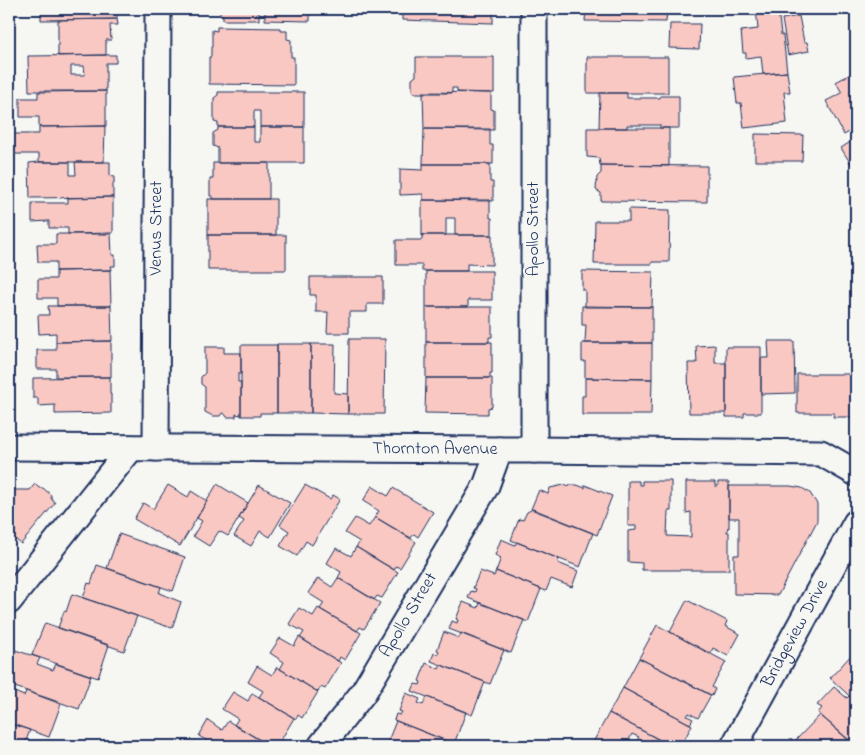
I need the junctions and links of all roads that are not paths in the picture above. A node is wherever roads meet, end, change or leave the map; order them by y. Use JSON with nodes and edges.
{"nodes":[{"id":1,"x":158,"y":9,"type":"edge"},
{"id":2,"x":534,"y":9,"type":"edge"},
{"id":3,"x":9,"y":447,"type":"edge"},
{"id":4,"x":131,"y":448,"type":"junction"},
{"id":5,"x":156,"y":448,"type":"junction"},
{"id":6,"x":499,"y":450,"type":"junction"},
{"id":7,"x":534,"y":450,"type":"junction"},
{"id":8,"x":856,"y":473,"type":"edge"},
{"id":9,"x":856,"y":524,"type":"edge"},
{"id":10,"x":9,"y":601,"type":"edge"},
{"id":11,"x":321,"y":746,"type":"edge"},
{"id":12,"x":734,"y":746,"type":"edge"}],
"edges":[{"from":1,"to":5,"type":"street","name":"Venus Street"},
{"from":2,"to":7,"type":"street","name":"Apollo Street"},
{"from":3,"to":4,"type":"street","name":"Thornton Avenue"},
{"from":4,"to":5,"type":"street","name":"Thornton Avenue"},
{"from":4,"to":10,"type":"street"},
{"from":5,"to":6,"type":"street","name":"Thornton Avenue"},
{"from":6,"to":7,"type":"street","name":"Thornton Avenue"},
{"from":6,"to":11,"type":"street","name":"Apollo Street"},
{"from":7,"to":8,"type":"street","name":"Thornton Avenue"},
{"from":9,"to":12,"type":"street","name":"Bridgeview Drive"}]}
